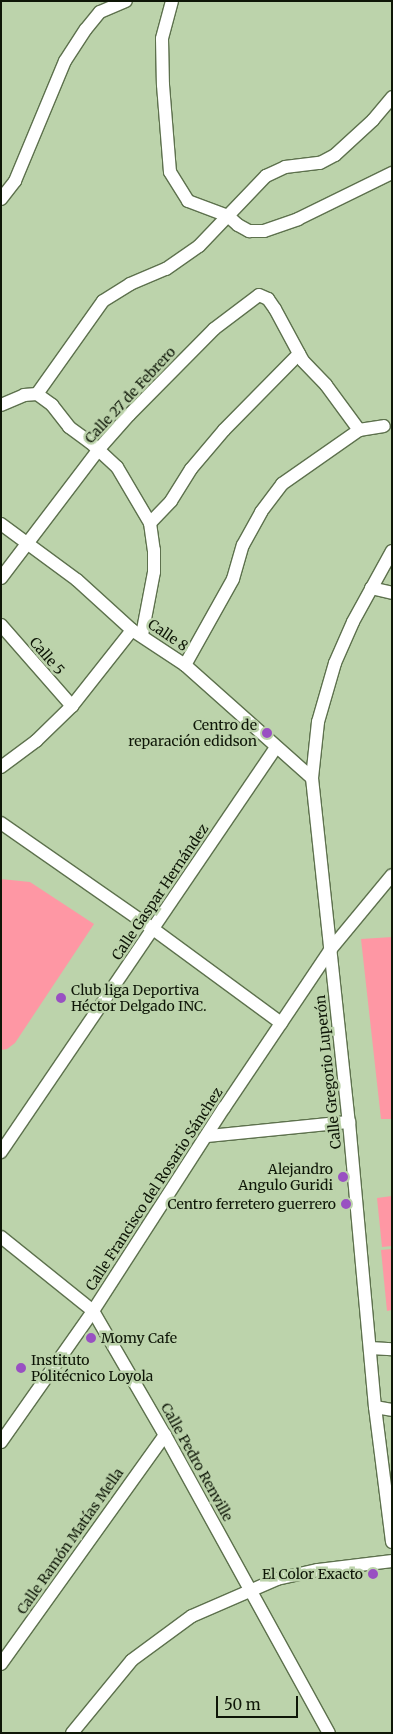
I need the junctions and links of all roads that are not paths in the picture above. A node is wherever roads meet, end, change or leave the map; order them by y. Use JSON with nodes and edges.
{"nodes":[{"id":1,"x":126,"y":1,"type":"edge"},
{"id":2,"x":172,"y":1,"type":"edge"},
{"id":3,"x":392,"y":97,"type":"edge"},
{"id":4,"x":392,"y":172,"type":"edge"},
{"id":5,"x":1,"y":199,"type":"edge"},
{"id":6,"x":228,"y":216,"type":"junction"},
{"id":7,"x":299,"y":354,"type":"junction"},
{"id":8,"x":37,"y":394,"type":"junction"},
{"id":9,"x":1,"y":405,"type":"edge"},
{"id":10,"x":384,"y":426,"type":"dead end"},
{"id":11,"x":359,"y":430,"type":"junction"},
{"id":12,"x":98,"y":450,"type":"junction"},
{"id":13,"x":150,"y":523,"type":"junction"},
{"id":14,"x":1,"y":524,"type":"edge"},
{"id":15,"x":29,"y":543,"type":"junction"},
{"id":16,"x":392,"y":551,"type":"edge"},
{"id":17,"x":1,"y":578,"type":"edge"},
{"id":18,"x":371,"y":588,"type":"junction"},
{"id":19,"x":392,"y":593,"type":"edge"},
{"id":20,"x":1,"y":624,"type":"edge"},
{"id":21,"x":137,"y":632,"type":"junction"},
{"id":22,"x":185,"y":665,"type":"junction"},
{"id":23,"x":72,"y":706,"type":"junction"},
{"id":24,"x":276,"y":748,"type":"junction"},
{"id":25,"x":1,"y":767,"type":"edge"},
{"id":26,"x":312,"y":778,"type":"junction"},
{"id":27,"x":1,"y":824,"type":"edge"},
{"id":28,"x":392,"y":875,"type":"edge"},
{"id":29,"x":153,"y":929,"type":"junction"},
{"id":30,"x":330,"y":950,"type":"junction"},
{"id":31,"x":281,"y":1023,"type":"junction"},
{"id":32,"x":349,"y":1122,"type":"junction"},
{"id":33,"x":208,"y":1136,"type":"junction"},
{"id":34,"x":1,"y":1152,"type":"edge"},
{"id":35,"x":1,"y":1237,"type":"edge"},
{"id":36,"x":93,"y":1311,"type":"junction"},
{"id":37,"x":370,"y":1348,"type":"junction"},
{"id":38,"x":392,"y":1350,"type":"edge"},
{"id":39,"x":376,"y":1407,"type":"junction"},
{"id":40,"x":392,"y":1410,"type":"edge"},
{"id":41,"x":165,"y":1435,"type":"junction"},
{"id":42,"x":1,"y":1442,"type":"edge"},
{"id":43,"x":392,"y":1542,"type":"edge"},
{"id":44,"x":392,"y":1561,"type":"edge"},
{"id":45,"x":250,"y":1590,"type":"junction"},
{"id":46,"x":1,"y":1664,"type":"edge"},
{"id":47,"x":72,"y":1733,"type":"edge"},
{"id":48,"x":329,"y":1733,"type":"edge"}],
"edges":[{"from":1,"to":5,"type":"street"},
{"from":2,"to":6,"type":"street"},
{"from":3,"to":6,"type":"street"},
{"from":4,"to":6,"type":"street"},
{"from":6,"to":8,"type":"street"},
{"from":7,"to":11,"type":"street"},
{"from":7,"to":12,"type":"street","name":"Calle 27 de Febrero"},
{"from":7,"to":13,"type":"street"},
{"from":8,"to":9,"type":"street"},
{"from":8,"to":12,"type":"street"},
{"from":10,"to":11,"type":"street"},
{"from":11,"to":22,"type":"street"},
{"from":12,"to":13,"type":"street"},
{"from":12,"to":15,"type":"street","name":"Calle 27 de Febrero"},
{"from":13,"to":21,"type":"street"},
{"from":14,"to":15,"type":"street","name":"Calle 8"},
{"from":15,"to":17,"type":"street","name":"Calle 27 de Febrero"},
{"from":15,"to":21,"type":"street","name":"Calle 8"},
{"from":16,"to":18,"type":"street","name":"Calle Gregorio Luperón"},
{"from":18,"to":19,"type":"street"},
{"from":18,"to":26,"type":"street","name":"Calle Gregorio Luperón"},
{"from":20,"to":23,"type":"street","name":"Calle 5"},
{"from":21,"to":22,"type":"street","name":"Calle 8"},
{"from":21,"to":23,"type":"street"},
{"from":22,"to":24,"type":"street","name":"Calle 8"},
{"from":23,"to":25,"type":"street"},
{"from":24,"to":26,"type":"street","name":"Calle 8"},
{"from":24,"to":29,"type":"street","name":"Calle Gaspar Hernández"},
{"from":26,"to":30,"type":"street","name":"Calle Gregorio Luperón"},
{"from":27,"to":29,"type":"street"},
{"from":28,"to":30,"type":"street","name":"Calle Francisco del Rosario Sánchez"},
{"from":29,"to":31,"type":"street"},
{"from":29,"to":34,"type":"street","name":"Calle Gaspar Hernández"},
{"from":30,"to":31,"type":"street","name":"Calle Francisco del Rosario Sánchez"},
{"from":30,"to":32,"type":"street","name":"Calle Gregorio Luperón"},
{"from":31,"to":33,"type":"street","name":"Calle Francisco del Rosario Sánchez"},
{"from":32,"to":33,"type":"street"},
{"from":32,"to":37,"type":"street","name":"Calle Gregorio Luperón"},
{"from":33,"to":36,"type":"street","name":"Calle Francisco del Rosario Sánchez"},
{"from":35,"to":36,"type":"street","name":"Calle Pedro Renville"},
{"from":36,"to":41,"type":"street","name":"Calle Pedro Renville"},
{"from":36,"to":42,"type":"street","name":"Calle Francisco del Rosario Sánchez"},
{"from":37,"to":38,"type":"street"},
{"from":37,"to":39,"type":"street","name":"Calle Gregorio Luperón"},
{"from":39,"to":40,"type":"street"},
{"from":39,"to":43,"type":"street","name":"Calle Gregorio Luperón"},
{"from":41,"to":45,"type":"street","name":"Calle Pedro Renville"},
{"from":41,"to":46,"type":"street","name":"Calle Ramón Matías Mella"},
{"from":44,"to":45,"type":"street"},
{"from":45,"to":47,"type":"street"},
{"from":45,"to":48,"type":"street","name":"Calle Pedro Renville"}]}
